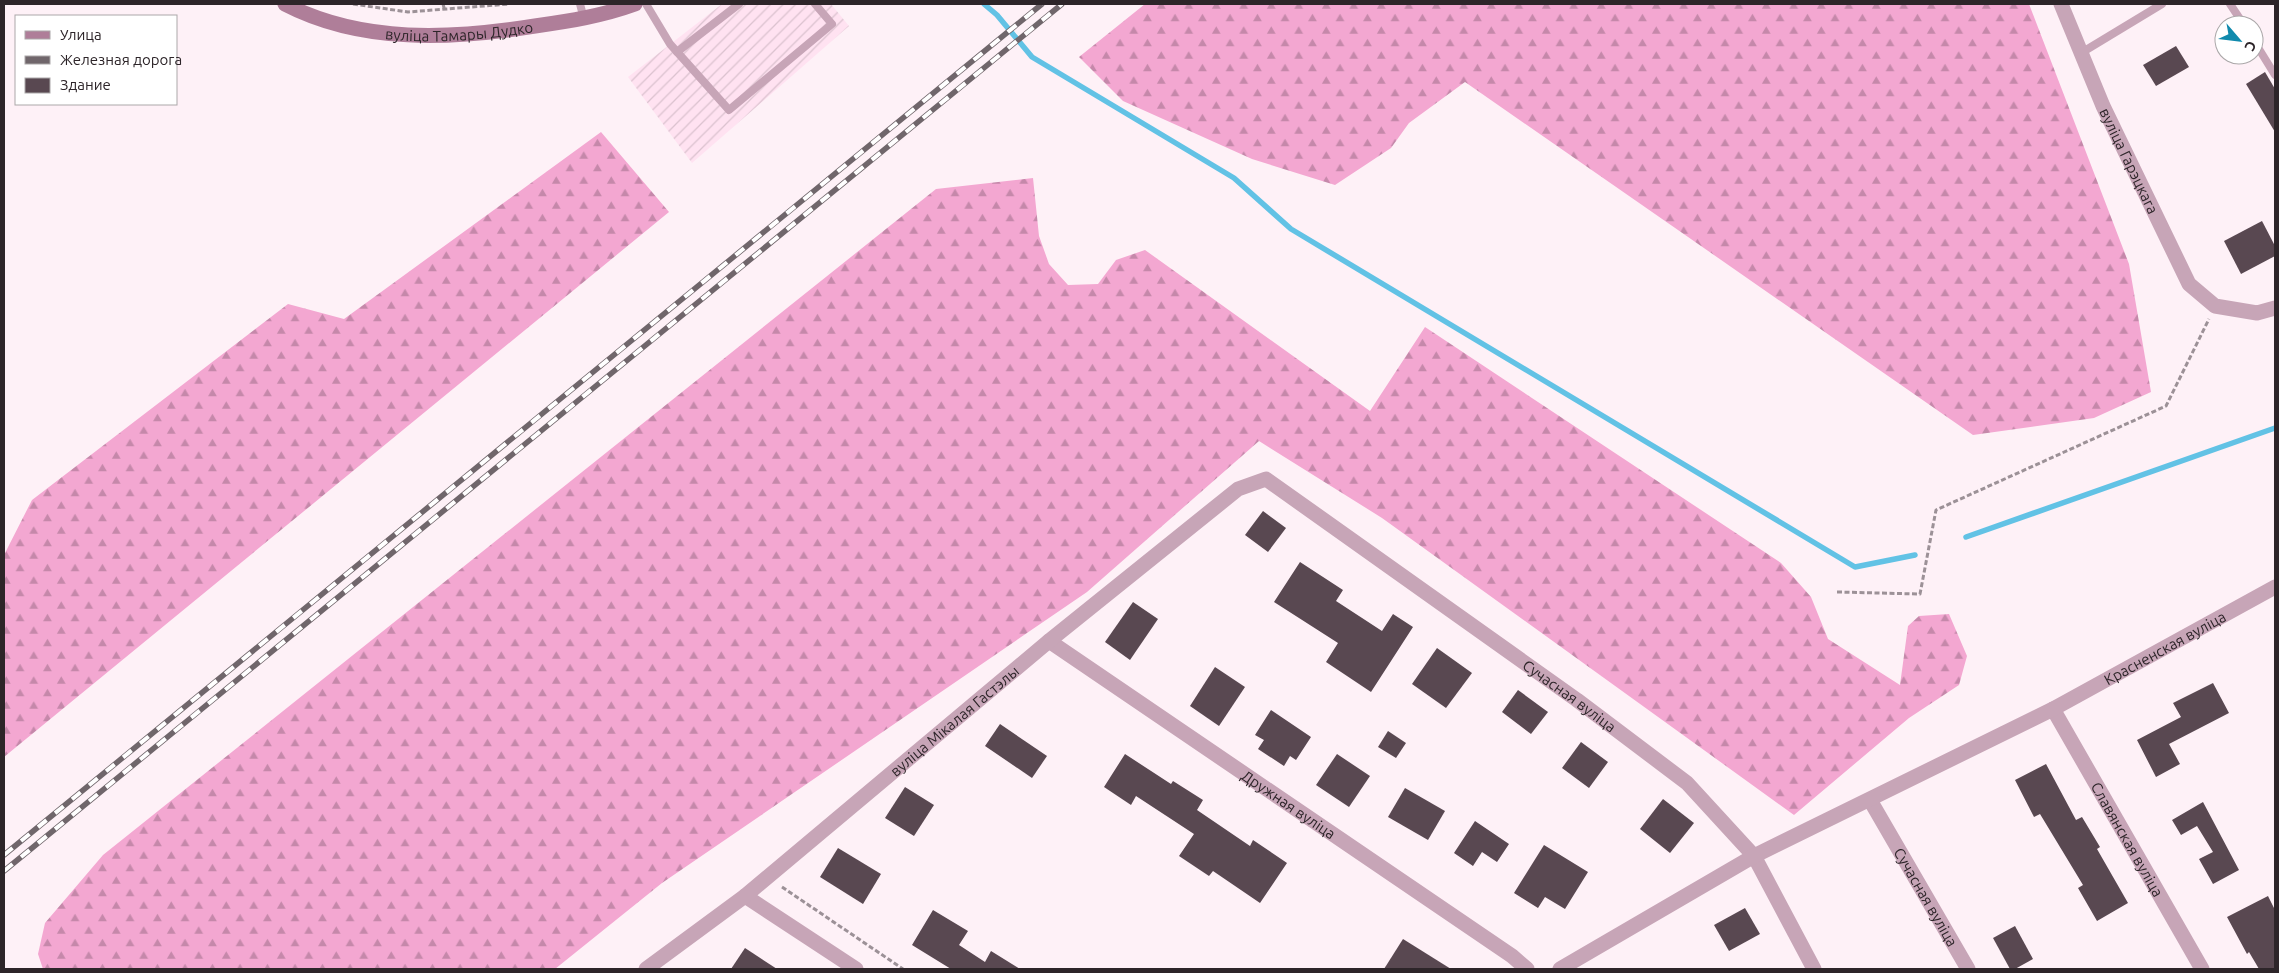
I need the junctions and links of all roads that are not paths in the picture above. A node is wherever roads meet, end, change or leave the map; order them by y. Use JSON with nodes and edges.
{"nodes":[{"id":1,"x":285,"y":4,"type":"edge"},
{"id":2,"x":580,"y":4,"type":"edge"},
{"id":3,"x":635,"y":4,"type":"edge"},
{"id":4,"x":646,"y":4,"type":"edge"},
{"id":5,"x":739,"y":4,"type":"edge"},
{"id":6,"x":815,"y":4,"type":"edge"},
{"id":7,"x":2061,"y":4,"type":"edge"},
{"id":8,"x":2162,"y":4,"type":"edge"},
{"id":9,"x":2230,"y":4,"type":"edge"},
{"id":10,"x":2237,"y":15,"type":"edge"},
{"id":11,"x":584,"y":19,"type":"junction"},
{"id":12,"x":677,"y":52,"type":"junction"},
{"id":13,"x":2081,"y":53,"type":"junction"},
{"id":14,"x":2264,"y":57,"type":"edge"},
{"id":15,"x":2275,"y":75,"type":"edge"},
{"id":16,"x":2275,"y":308,"type":"edge"},
{"id":17,"x":1266,"y":480,"type":"joint"},
{"id":18,"x":2275,"y":587,"type":"edge"},
{"id":19,"x":1049,"y":642,"type":"junction"},
{"id":20,"x":2053,"y":709,"type":"junction"},
{"id":21,"x":1870,"y":800,"type":"junction"},
{"id":22,"x":1754,"y":856,"type":"junction"},
{"id":23,"x":745,"y":896,"type":"junction"},
{"id":24,"x":646,"y":969,"type":"edge"},
{"id":25,"x":856,"y":969,"type":"edge"},
{"id":26,"x":1527,"y":969,"type":"edge"},
{"id":27,"x":1560,"y":969,"type":"edge"},
{"id":28,"x":1814,"y":969,"type":"edge"},
{"id":29,"x":1968,"y":969,"type":"edge"},
{"id":30,"x":2202,"y":969,"type":"edge"}],
"edges":[{"from":1,"to":11,"type":"street","name":"вуліца Тамары Дудко"},
{"from":2,"to":11,"type":"lane"},
{"from":3,"to":11,"type":"street","name":"вуліца Тамары Дудко"},
{"from":4,"to":12,"type":"lane"},
{"from":5,"to":12,"type":"lane"},
{"from":6,"to":12,"type":"lane"},
{"from":7,"to":13,"type":"street","name":"вуліца Гарэцкага"},
{"from":8,"to":13,"type":"lane"},
{"from":9,"to":10,"type":"lane"},
{"from":13,"to":16,"type":"street","name":"вуліца Гарэцкага"},
{"from":14,"to":15,"type":"lane"},
{"from":17,"to":19,"type":"street","name":"вуліца Мікалая Гастэлы"},
{"from":17,"to":22,"type":"street","name":"Сучасная вуліца"},
{"from":18,"to":20,"type":"street","name":"Красненская вуліца"},
{"from":19,"to":23,"type":"street","name":"вуліца Мікалая Гастэлы"},
{"from":19,"to":26,"type":"street","name":"Дружная вуліца"},
{"from":20,"to":21,"type":"street","name":"Красненская вуліца"},
{"from":20,"to":30,"type":"street","name":"Славянская вуліца"},
{"from":21,"to":22,"type":"street","name":"Красненская вуліца"},
{"from":21,"to":29,"type":"street","name":"Сучасная вуліца"},
{"from":22,"to":27,"type":"street","name":"Красненская вуліца"},
{"from":22,"to":28,"type":"street","name":"Сучасная вуліца"},
{"from":23,"to":24,"type":"street","name":"вуліца Мікалая Гастэлы"},
{"from":23,"to":25,"type":"street"}]}
